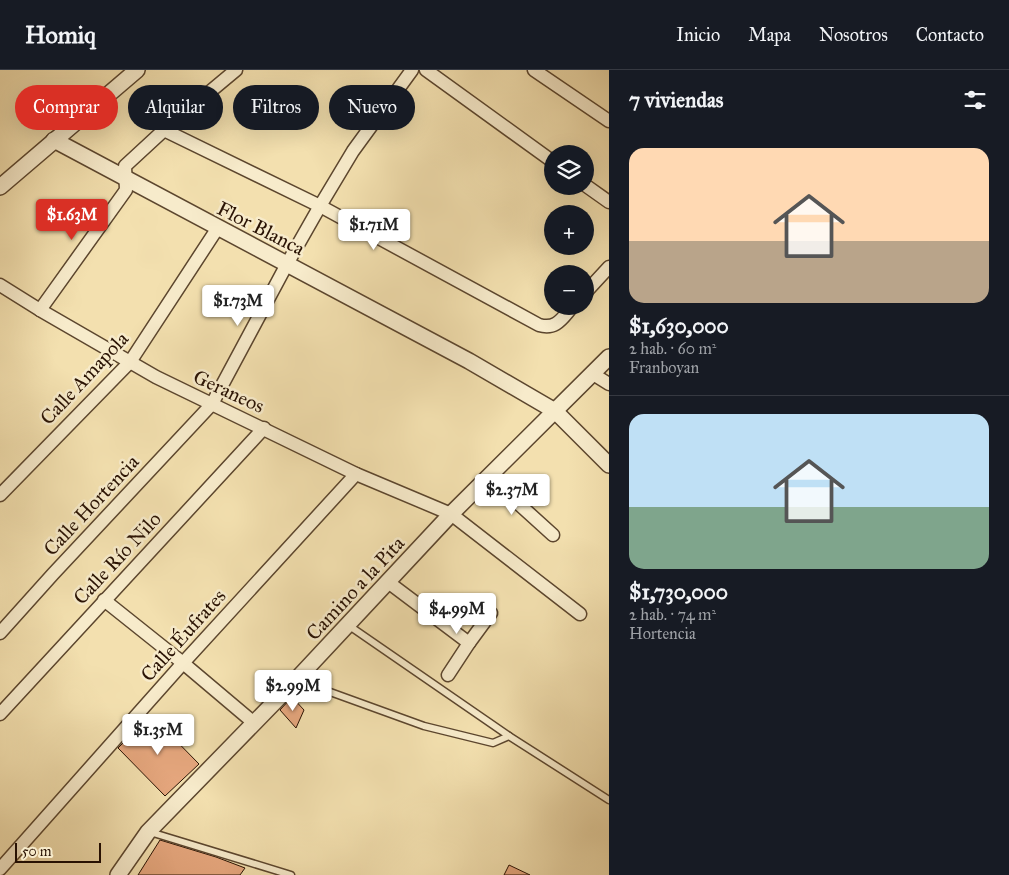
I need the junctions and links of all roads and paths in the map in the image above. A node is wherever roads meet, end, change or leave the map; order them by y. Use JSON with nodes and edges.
{"nodes":[{"id":1,"x":137,"y":70,"type":"edge"},
{"id":2,"x":412,"y":70,"type":"edge"},
{"id":3,"x":426,"y":70,"type":"edge"},
{"id":4,"x":534,"y":70,"type":"edge"},
{"id":5,"x":232,"y":71,"type":"edge"},
{"id":6,"x":216,"y":85,"type":"edge"},
{"id":7,"x":609,"y":121,"type":"edge"},
{"id":8,"x":164,"y":130,"type":"joint"},
{"id":9,"x":54,"y":140,"type":"junction"},
{"id":10,"x":544,"y":156,"type":"edge"},
{"id":11,"x":125,"y":178,"type":"junction"},
{"id":12,"x":0,"y":187,"type":"edge"},
{"id":13,"x":594,"y":191,"type":"edge"},
{"id":14,"x":609,"y":202,"type":"edge"},
{"id":15,"x":320,"y":206,"type":"junction"},
{"id":16,"x":217,"y":229,"type":"junction"},
{"id":17,"x":287,"y":264,"type":"junction"},
{"id":18,"x":609,"y":267,"type":"edge"},
{"id":19,"x":594,"y":283,"type":"edge"},
{"id":20,"x":0,"y":285,"type":"edge"},
{"id":21,"x":40,"y":310,"type":"junction"},
{"id":22,"x":564,"y":315,"type":"edge"},
{"id":23,"x":609,"y":357,"type":"edge"},
{"id":24,"x":130,"y":362,"type":"junction"},
{"id":25,"x":594,"y":374,"type":"junction"},
{"id":26,"x":609,"y":384,"type":"edge"},
{"id":27,"x":212,"y":404,"type":"junction"},
{"id":28,"x":555,"y":411,"type":"junction"},
{"id":29,"x":264,"y":428,"type":"junction"},
{"id":30,"x":609,"y":465,"type":"edge"},
{"id":31,"x":356,"y":474,"type":"junction"},
{"id":32,"x":489,"y":477,"type":"junction"},
{"id":33,"x":0,"y":495,"type":"edge"},
{"id":34,"x":451,"y":514,"type":"junction"},
{"id":35,"x":553,"y":535,"type":"dead end"},
{"id":36,"x":388,"y":582,"type":"junction"},
{"id":37,"x":104,"y":600,"type":"junction"},
{"id":38,"x":491,"y":613,"type":"dead end"},
{"id":39,"x":580,"y":614,"type":"dead end"},
{"id":40,"x":347,"y":625,"type":"junction"},
{"id":41,"x":0,"y":633,"type":"edge"},
{"id":42,"x":469,"y":643,"type":"junction"},
{"id":43,"x":183,"y":662,"type":"junction"},
{"id":44,"x":448,"y":675,"type":"dead end"},
{"id":45,"x":296,"y":680,"type":"junction"},
{"id":46,"x":0,"y":714,"type":"edge"},
{"id":47,"x":254,"y":723,"type":"junction"},
{"id":48,"x":509,"y":736,"type":"junction"},
{"id":49,"x":609,"y":800,"type":"edge"},
{"id":50,"x":148,"y":832,"type":"junction"},
{"id":51,"x":0,"y":868,"type":"edge"},
{"id":52,"x":118,"y":875,"type":"edge"},
{"id":53,"x":291,"y":875,"type":"edge"}],
"edges":[{"from":1,"to":9,"type":"street"},
{"from":2,"to":15,"type":"street","name":"Calle Hortencia"},
{"from":3,"to":10,"type":"street"},
{"from":4,"to":7,"type":"street"},
{"from":5,"to":6,"type":"street"},
{"from":8,"to":11,"type":"street"},
{"from":8,"to":15,"type":"street"},
{"from":9,"to":11,"type":"street","name":"Flor Blanca"},
{"from":9,"to":12,"type":"street"},
{"from":11,"to":16,"type":"street","name":"Flor Blanca"},
{"from":11,"to":21,"type":"street"},
{"from":13,"to":14,"type":"street"},
{"from":15,"to":17,"type":"street","name":"Calle Hortencia"},
{"from":15,"to":22,"type":"street"},
{"from":16,"to":17,"type":"street","name":"Flor Blanca"},
{"from":16,"to":24,"type":"street","name":"Calle Amapola"},
{"from":17,"to":27,"type":"street","name":"Calle Hortencia"},
{"from":17,"to":28,"type":"street","name":"Flor Blanca"},
{"from":18,"to":19,"type":"street"},
{"from":20,"to":21,"type":"street","name":"Geraneos"},
{"from":21,"to":24,"type":"street","name":"Geraneos"},
{"from":23,"to":25,"type":"street","name":"Camino a la Pita"},
{"from":24,"to":27,"type":"street","name":"Geraneos"},
{"from":24,"to":33,"type":"street","name":"Calle Amapola"},
{"from":25,"to":26,"type":"street"},
{"from":25,"to":28,"type":"street","name":"Camino a la Pita"},
{"from":27,"to":29,"type":"street","name":"Geraneos"},
{"from":27,"to":41,"type":"street","name":"Calle Hortencia"},
{"from":28,"to":30,"type":"street","name":"Flor Blanca"},
{"from":28,"to":32,"type":"street","name":"Camino a la Pita"},
{"from":29,"to":31,"type":"street","name":"Geraneos"},
{"from":29,"to":37,"type":"street","name":"Calle Río Nilo"},
{"from":31,"to":34,"type":"street","name":"Geraneos"},
{"from":31,"to":43,"type":"street","name":"Calle Éufrates"},
{"from":32,"to":34,"type":"street","name":"Camino a la Pita"},
{"from":32,"to":35,"type":"street"},
{"from":34,"to":36,"type":"street","name":"Camino a la Pita"},
{"from":34,"to":39,"type":"street","name":"Geraneos"},
{"from":36,"to":40,"type":"street","name":"Camino a la Pita"},
{"from":36,"to":42,"type":"street"},
{"from":37,"to":43,"type":"street"},
{"from":37,"to":46,"type":"street","name":"Calle Río Nilo"},
{"from":38,"to":42,"type":"street"},
{"from":40,"to":45,"type":"street","name":"Camino a la Pita"},
{"from":40,"to":48,"type":"lane"},
{"from":42,"to":44,"type":"street"},
{"from":43,"to":47,"type":"street"},
{"from":43,"to":51,"type":"street","name":"Calle Éufrates"},
{"from":45,"to":47,"type":"street","name":"Camino a la Pita"},
{"from":45,"to":48,"type":"lane"},
{"from":47,"to":50,"type":"street","name":"Camino a la Pita"},
{"from":48,"to":49,"type":"lane"},
{"from":50,"to":52,"type":"street","name":"Camino a la Pita"},
{"from":50,"to":53,"type":"lane"}]}
